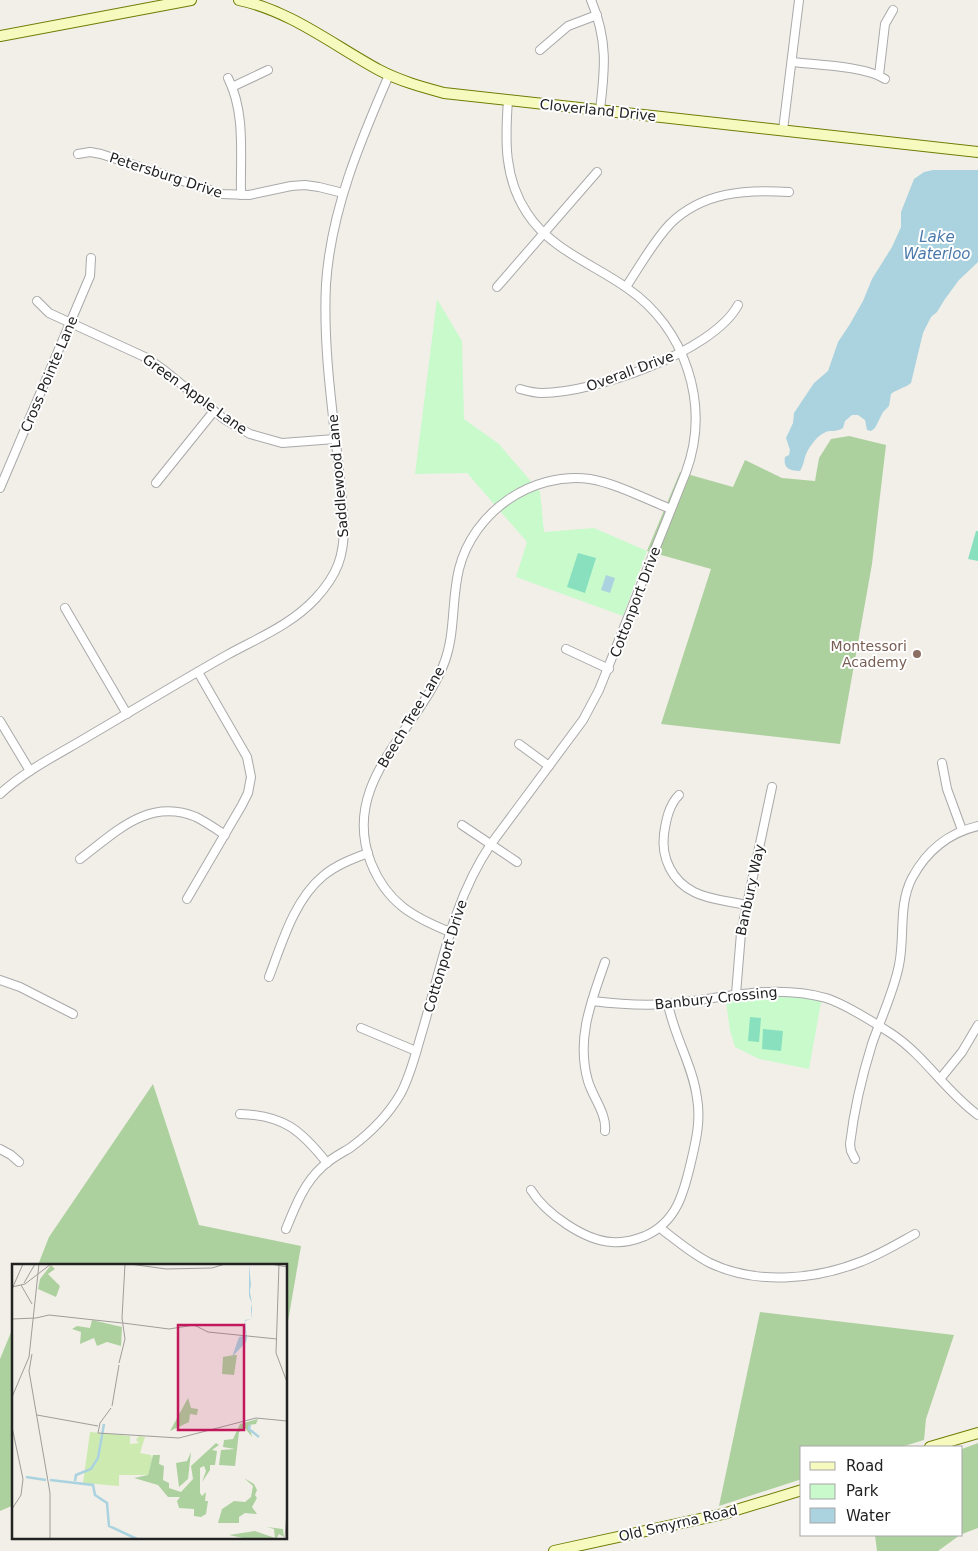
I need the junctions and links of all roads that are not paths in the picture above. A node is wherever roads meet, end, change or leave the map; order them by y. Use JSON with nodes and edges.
{"nodes":[{"id":1,"x":192,"y":0,"type":"edge"},
{"id":2,"x":591,"y":0,"type":"edge"},
{"id":3,"x":799,"y":0,"type":"edge"},
{"id":4,"x":246,"y":1,"type":"edge"},
{"id":5,"x":892,"y":10,"type":"dead end"},
{"id":6,"x":597,"y":14,"type":"junction"},
{"id":7,"x":0,"y":36,"type":"edge"},
{"id":8,"x":540,"y":50,"type":"dead end"},
{"id":9,"x":792,"y":62,"type":"junction"},
{"id":10,"x":268,"y":70,"type":"dead end"},
{"id":11,"x":389,"y":74,"type":"junction"},
{"id":12,"x":228,"y":78,"type":"dead end"},
{"id":13,"x":232,"y":87,"type":"junction"},
{"id":14,"x":508,"y":100,"type":"junction"},
{"id":15,"x":600,"y":110,"type":"junction"},
{"id":16,"x":783,"y":130,"type":"junction"},
{"id":17,"x":978,"y":152,"type":"edge"},
{"id":18,"x":78,"y":154,"type":"dead end"},
{"id":19,"x":597,"y":172,"type":"dead end"},
{"id":20,"x":789,"y":192,"type":"dead end"},
{"id":21,"x":343,"y":193,"type":"junction"},
{"id":22,"x":241,"y":195,"type":"junction"},
{"id":23,"x":545,"y":234,"type":"junction"},
{"id":24,"x":91,"y":258,"type":"dead end"},
{"id":25,"x":497,"y":287,"type":"dead end"},
{"id":26,"x":626,"y":287,"type":"junction"},
{"id":27,"x":37,"y":301,"type":"dead end"},
{"id":28,"x":738,"y":305,"type":"dead end"},
{"id":29,"x":71,"y":322,"type":"junction"},
{"id":30,"x":681,"y":352,"type":"junction"},
{"id":31,"x":520,"y":389,"type":"dead end"},
{"id":32,"x":214,"y":411,"type":"junction"},
{"id":33,"x":335,"y":439,"type":"junction"},
{"id":34,"x":156,"y":483,"type":"dead end"},
{"id":35,"x":0,"y":488,"type":"edge"},
{"id":36,"x":671,"y":509,"type":"junction"},
{"id":37,"x":65,"y":608,"type":"dead end"},
{"id":38,"x":566,"y":649,"type":"dead end"},
{"id":39,"x":609,"y":669,"type":"junction"},
{"id":40,"x":198,"y":672,"type":"junction"},
{"id":41,"x":126,"y":714,"type":"junction"},
{"id":42,"x":0,"y":721,"type":"edge"},
{"id":43,"x":520,"y":744,"type":"dead end"},
{"id":44,"x":942,"y":762,"type":"dead end"},
{"id":45,"x":549,"y":766,"type":"junction"},
{"id":46,"x":30,"y":771,"type":"junction"},
{"id":47,"x":772,"y":787,"type":"dead end"},
{"id":48,"x":0,"y":794,"type":"edge"},
{"id":49,"x":678,"y":795,"type":"dead end"},
{"id":50,"x":462,"y":826,"type":"dead end"},
{"id":51,"x":978,"y":826,"type":"edge"},
{"id":52,"x":962,"y":830,"type":"junction"},
{"id":53,"x":225,"y":835,"type":"junction"},
{"id":54,"x":490,"y":844,"type":"junction"},
{"id":55,"x":368,"y":853,"type":"junction"},
{"id":56,"x":80,"y":859,"type":"dead end"},
{"id":57,"x":518,"y":862,"type":"dead end"},
{"id":58,"x":188,"y":899,"type":"dead end"},
{"id":59,"x":746,"y":905,"type":"junction"},
{"id":60,"x":450,"y":932,"type":"junction"},
{"id":61,"x":605,"y":962,"type":"dead end"},
{"id":62,"x":269,"y":977,"type":"dead end"},
{"id":63,"x":0,"y":980,"type":"edge"},
{"id":64,"x":736,"y":994,"type":"junction"},
{"id":65,"x":592,"y":1001,"type":"junction"},
{"id":66,"x":668,"y":1004,"type":"junction"},
{"id":67,"x":73,"y":1014,"type":"dead end"},
{"id":68,"x":879,"y":1026,"type":"junction"},
{"id":69,"x":978,"y":1026,"type":"edge"},
{"id":70,"x":362,"y":1028,"type":"dead end"},
{"id":71,"x":416,"y":1051,"type":"junction"},
{"id":72,"x":940,"y":1079,"type":"junction"},
{"id":73,"x":240,"y":1114,"type":"dead end"},
{"id":74,"x":978,"y":1115,"type":"edge"},
{"id":75,"x":605,"y":1131,"type":"dead end"},
{"id":76,"x":0,"y":1150,"type":"edge"},
{"id":77,"x":855,"y":1159,"type":"dead end"},
{"id":78,"x":18,"y":1162,"type":"dead end"},
{"id":79,"x":327,"y":1162,"type":"junction"},
{"id":80,"x":531,"y":1190,"type":"dead end"},
{"id":81,"x":286,"y":1228,"type":"dead end"},
{"id":82,"x":660,"y":1228,"type":"junction"},
{"id":83,"x":914,"y":1234,"type":"dead end"},
{"id":84,"x":978,"y":1432,"type":"edge"},
{"id":85,"x":933,"y":1446,"type":"edge"},
{"id":86,"x":800,"y":1491,"type":"edge"},
{"id":87,"x":554,"y":1551,"type":"edge"}],
"edges":[{"from":1,"to":7,"type":"main road"},
{"from":2,"to":6,"type":"street"},
{"from":3,"to":9,"type":"street"},
{"from":4,"to":11,"type":"main road","name":"Cloverland Drive"},
{"from":5,"to":9,"type":"street"},
{"from":6,"to":8,"type":"street"},
{"from":6,"to":15,"type":"street"},
{"from":9,"to":16,"type":"street"},
{"from":10,"to":13,"type":"street"},
{"from":11,"to":14,"type":"main road","name":"Cloverland Drive"},
{"from":11,"to":21,"type":"street","name":"Saddlewood Lane"},
{"from":12,"to":13,"type":"street"},
{"from":13,"to":22,"type":"street"},
{"from":14,"to":15,"type":"main road","name":"Cloverland Drive"},
{"from":14,"to":23,"type":"street","name":"Cottonport Drive"},
{"from":15,"to":16,"type":"main road","name":"Cloverland Drive"},
{"from":16,"to":17,"type":"main road","name":"Cloverland Drive"},
{"from":18,"to":22,"type":"street","name":"Petersburg Drive"},
{"from":19,"to":23,"type":"street"},
{"from":20,"to":26,"type":"street"},
{"from":21,"to":22,"type":"street","name":"Petersburg Drive"},
{"from":21,"to":33,"type":"street","name":"Saddlewood Lane"},
{"from":23,"to":25,"type":"street"},
{"from":23,"to":26,"type":"street","name":"Cottonport Drive"},
{"from":24,"to":29,"type":"street","name":"Cross Pointe Lane"},
{"from":26,"to":30,"type":"street","name":"Cottonport Drive"},
{"from":27,"to":29,"type":"street","name":"Green Apple Lane"},
{"from":28,"to":30,"type":"street","name":"Overall Drive"},
{"from":29,"to":32,"type":"street","name":"Green Apple Lane"},
{"from":29,"to":35,"type":"street","name":"Cross Pointe Lane"},
{"from":30,"to":31,"type":"street","name":"Overall Drive"},
{"from":30,"to":36,"type":"street","name":"Cottonport Drive"},
{"from":32,"to":33,"type":"street","name":"Green Apple Lane"},
{"from":32,"to":34,"type":"street"},
{"from":33,"to":40,"type":"street","name":"Saddlewood Lane"},
{"from":36,"to":39,"type":"street","name":"Cottonport Drive"},
{"from":36,"to":55,"type":"street","name":"Beech Tree Lane"},
{"from":37,"to":41,"type":"street"},
{"from":38,"to":39,"type":"street"},
{"from":39,"to":45,"type":"street","name":"Cottonport Drive"},
{"from":40,"to":41,"type":"street","name":"Saddlewood Lane"},
{"from":40,"to":53,"type":"street"},
{"from":41,"to":46,"type":"street","name":"Saddlewood Lane"},
{"from":42,"to":46,"type":"street"},
{"from":43,"to":45,"type":"street"},
{"from":44,"to":52,"type":"street"},
{"from":45,"to":54,"type":"street","name":"Cottonport Drive"},
{"from":46,"to":48,"type":"street","name":"Saddlewood Lane"},
{"from":47,"to":59,"type":"street","name":"Banbury Way"},
{"from":49,"to":59,"type":"street"},
{"from":50,"to":54,"type":"street"},
{"from":51,"to":52,"type":"street"},
{"from":52,"to":68,"type":"street"},
{"from":53,"to":56,"type":"street"},
{"from":53,"to":58,"type":"street"},
{"from":54,"to":57,"type":"street"},
{"from":54,"to":60,"type":"street","name":"Cottonport Drive"},
{"from":55,"to":60,"type":"street","name":"Beech Tree Lane"},
{"from":55,"to":62,"type":"street"},
{"from":59,"to":64,"type":"street","name":"Banbury Way"},
{"from":60,"to":71,"type":"street","name":"Cottonport Drive"},
{"from":61,"to":65,"type":"street"},
{"from":63,"to":67,"type":"street"},
{"from":64,"to":66,"type":"street","name":"Banbury Crossing"},
{"from":64,"to":68,"type":"street","name":"Banbury Crossing"},
{"from":65,"to":66,"type":"street","name":"Banbury Crossing"},
{"from":65,"to":75,"type":"street"},
{"from":66,"to":82,"type":"street"},
{"from":68,"to":72,"type":"street","name":"Banbury Crossing"},
{"from":68,"to":77,"type":"street"},
{"from":69,"to":72,"type":"street"},
{"from":70,"to":71,"type":"street"},
{"from":71,"to":79,"type":"street","name":"Cottonport Drive"},
{"from":72,"to":74,"type":"street","name":"Banbury Crossing"},
{"from":73,"to":79,"type":"street"},
{"from":76,"to":78,"type":"street"},
{"from":79,"to":81,"type":"street","name":"Cottonport Drive"},
{"from":80,"to":82,"type":"street"},
{"from":82,"to":83,"type":"street"},
{"from":84,"to":85,"type":"main road"},
{"from":86,"to":87,"type":"main road","name":"Old Smyrna Road"}]}
